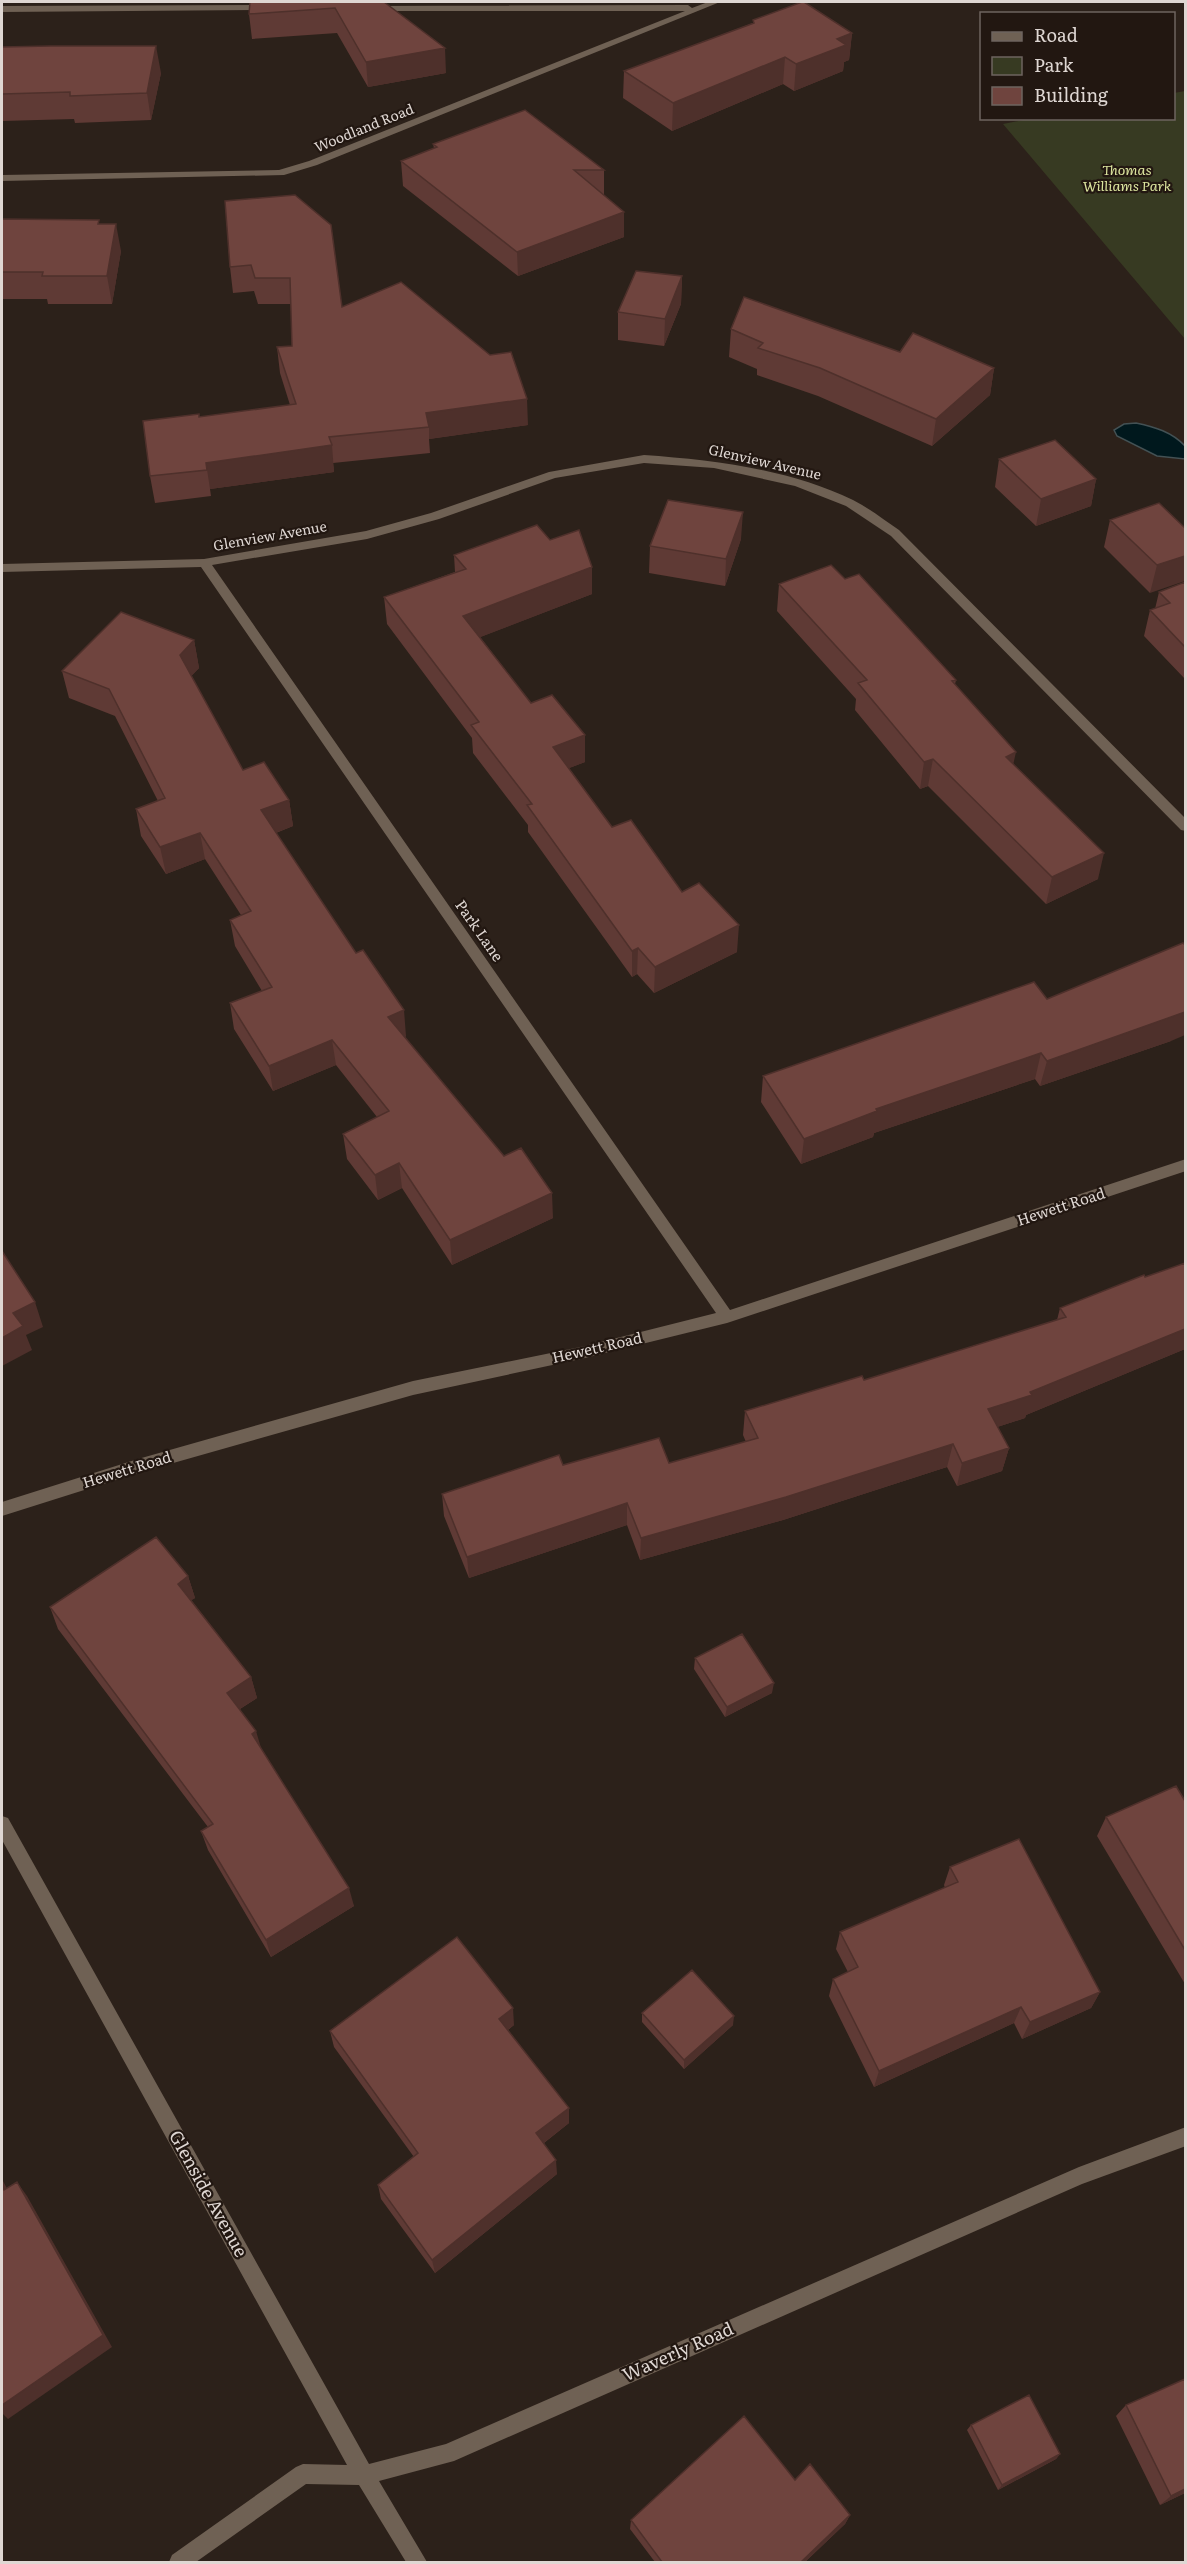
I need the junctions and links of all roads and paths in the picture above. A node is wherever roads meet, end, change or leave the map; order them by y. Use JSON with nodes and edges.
{"nodes":[{"id":1,"x":715,"y":2,"type":"edge"},
{"id":2,"x":282,"y":8,"type":"edge"},
{"id":3,"x":365,"y":8,"type":"edge"},
{"id":4,"x":698,"y":8,"type":"junction"},
{"id":5,"x":2,"y":9,"type":"edge"},
{"id":6,"x":2,"y":178,"type":"edge"},
{"id":7,"x":204,"y":563,"type":"junction"},
{"id":8,"x":2,"y":568,"type":"edge"},
{"id":9,"x":1185,"y":827,"type":"edge"},
{"id":10,"x":1185,"y":1166,"type":"edge"},
{"id":11,"x":727,"y":1317,"type":"junction"},
{"id":12,"x":2,"y":1509,"type":"edge"},
{"id":13,"x":2,"y":1824,"type":"edge"},
{"id":14,"x":1185,"y":2136,"type":"edge"},
{"id":15,"x":364,"y":2475,"type":"junction"},
{"id":16,"x":179,"y":2562,"type":"edge"},
{"id":17,"x":417,"y":2562,"type":"edge"}],
"edges":[{"from":1,"to":4,"type":"street","name":"Woodland Road"},
{"from":2,"to":5,"type":"street"},
{"from":3,"to":4,"type":"street"},
{"from":4,"to":6,"type":"street","name":"Woodland Road"},
{"from":7,"to":8,"type":"street","name":"Glenview Avenue"},
{"from":7,"to":9,"type":"street","name":"Glenview Avenue"},
{"from":7,"to":11,"type":"street","name":"Park Lane"},
{"from":10,"to":11,"type":"street","name":"Hewett Road"},
{"from":11,"to":12,"type":"street","name":"Hewett Road"},
{"from":13,"to":15,"type":"street","name":"Glenside Avenue"},
{"from":14,"to":15,"type":"street","name":"Waverly Road"},
{"from":15,"to":16,"type":"street","name":"Waverly Road"},
{"from":15,"to":17,"type":"street","name":"Glenside Avenue"}]}
